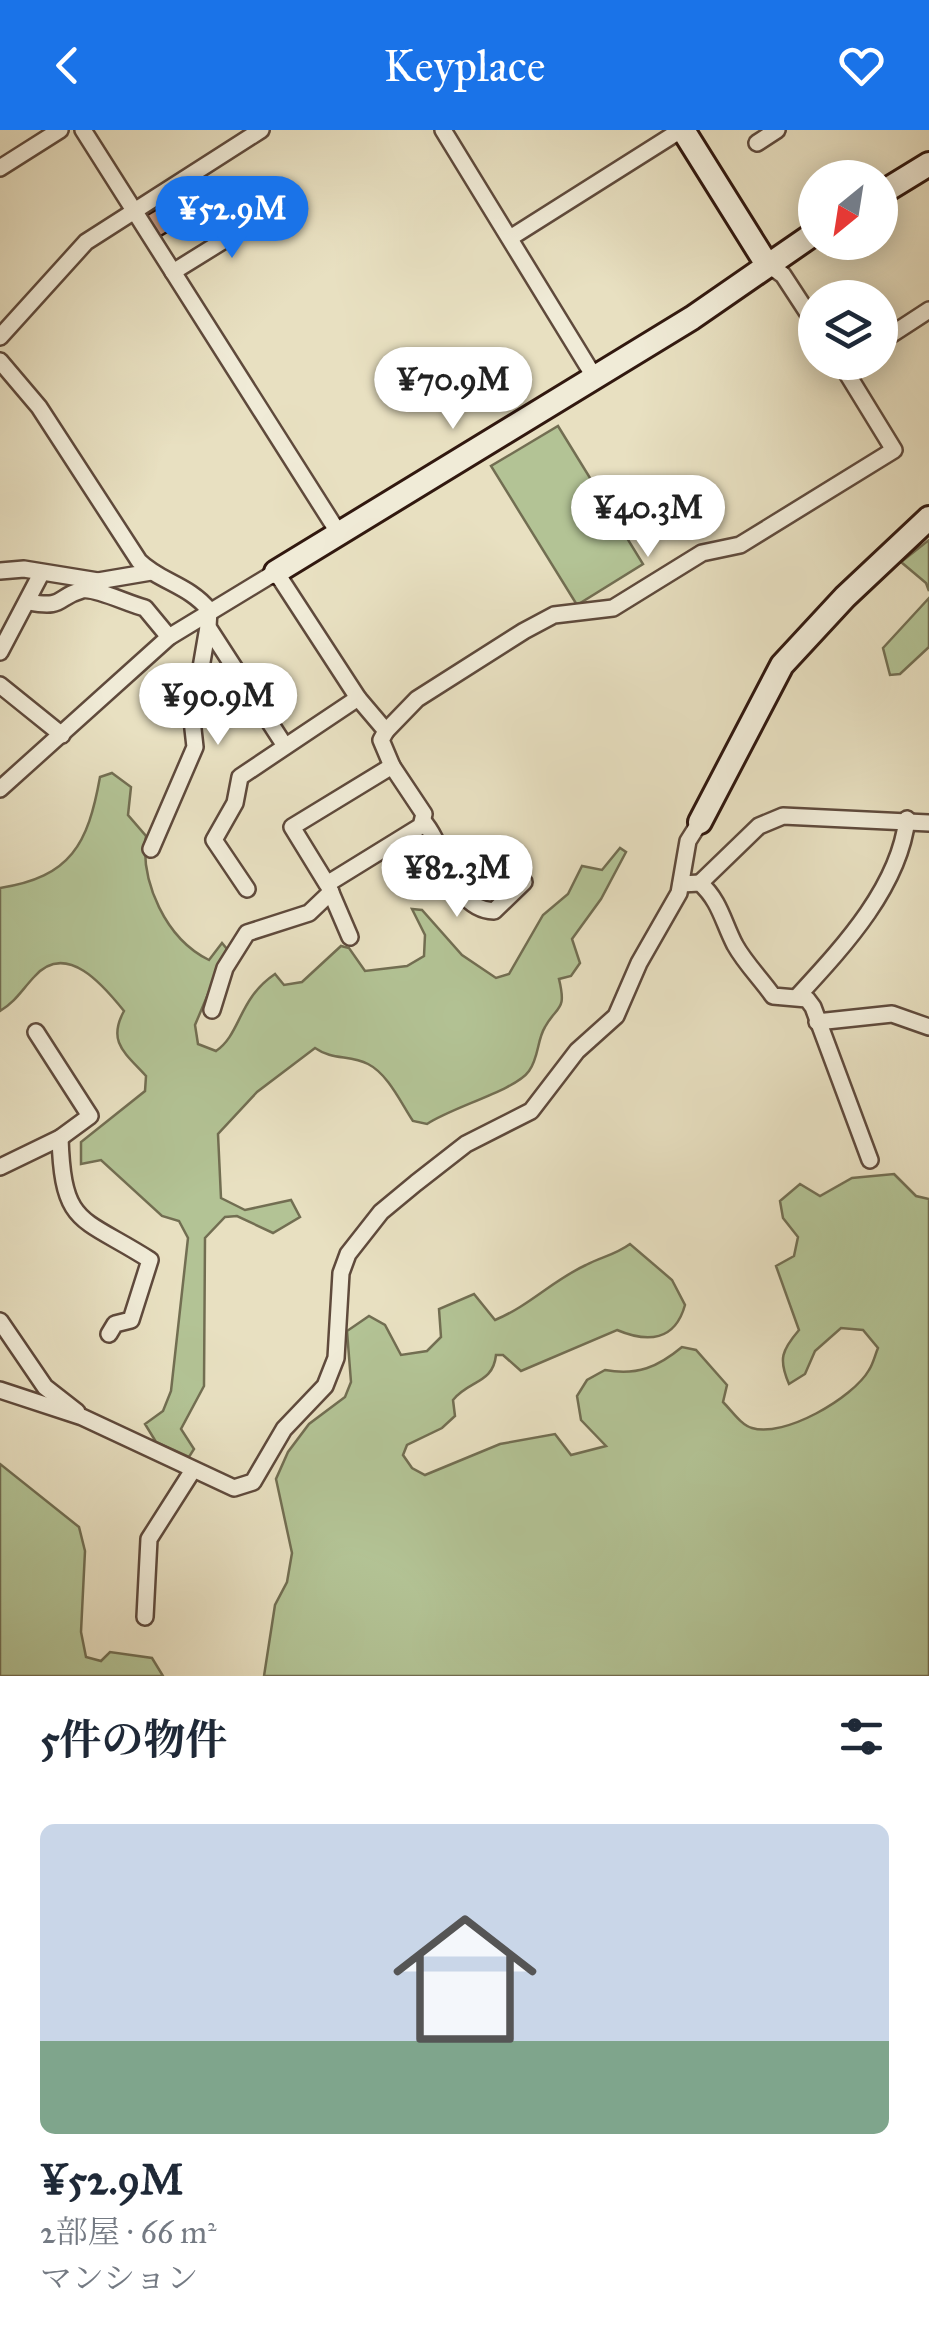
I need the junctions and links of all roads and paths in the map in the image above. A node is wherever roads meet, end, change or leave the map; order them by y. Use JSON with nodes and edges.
{"nodes":[{"id":1,"x":60,"y":130,"type":"edge"},
{"id":2,"x":84,"y":130,"type":"edge"},
{"id":3,"x":261,"y":130,"type":"edge"},
{"id":4,"x":443,"y":130,"type":"edge"},
{"id":5,"x":682,"y":130,"type":"edge"},
{"id":6,"x":777,"y":130,"type":"edge"},
{"id":7,"x":40,"y":135,"type":"edge"},
{"id":8,"x":758,"y":142,"type":"dead end"},
{"id":9,"x":929,"y":164,"type":"edge"},
{"id":10,"x":0,"y":168,"type":"edge"},
{"id":11,"x":898,"y":183,"type":"edge"},
{"id":12,"x":133,"y":209,"type":"junction"},
{"id":13,"x":268,"y":213,"type":"dead end"},
{"id":14,"x":510,"y":238,"type":"junction"},
{"id":15,"x":798,"y":243,"type":"edge"},
{"id":16,"x":766,"y":262,"type":"junction"},
{"id":17,"x":173,"y":272,"type":"junction"},
{"id":18,"x":798,"y":298,"type":"edge"},
{"id":19,"x":929,"y":310,"type":"edge"},
{"id":20,"x":898,"y":330,"type":"edge"},
{"id":21,"x":0,"y":337,"type":"edge"},
{"id":22,"x":0,"y":360,"type":"edge"},
{"id":23,"x":595,"y":378,"type":"junction"},
{"id":24,"x":852,"y":380,"type":"edge"},
{"id":25,"x":929,"y":518,"type":"edge"},
{"id":26,"x":338,"y":532,"type":"junction"},
{"id":27,"x":0,"y":572,"type":"edge"},
{"id":28,"x":150,"y":572,"type":"junction"},
{"id":29,"x":276,"y":572,"type":"junction"},
{"id":30,"x":41,"y":574,"type":"junction"},
{"id":31,"x":29,"y":602,"type":"junction"},
{"id":32,"x":209,"y":618,"type":"junction"},
{"id":33,"x":168,"y":637,"type":"junction"},
{"id":34,"x":0,"y":652,"type":"edge"},
{"id":35,"x":0,"y":685,"type":"edge"},
{"id":36,"x":358,"y":698,"type":"junction"},
{"id":37,"x":386,"y":731,"type":"junction"},
{"id":38,"x":62,"y":735,"type":"junction"},
{"id":39,"x":285,"y":746,"type":"junction"},
{"id":40,"x":392,"y":766,"type":"junction"},
{"id":41,"x":0,"y":788,"type":"edge"},
{"id":42,"x":907,"y":820,"type":"junction"},
{"id":43,"x":424,"y":821,"type":"junction"},
{"id":44,"x":700,"y":822,"type":"joint"},
{"id":45,"x":929,"y":823,"type":"edge"},
{"id":46,"x":151,"y":849,"type":"dead end"},
{"id":47,"x":524,"y":882,"type":"dead end"},
{"id":48,"x":700,"y":883,"type":"junction"},
{"id":49,"x":680,"y":884,"type":"junction"},
{"id":50,"x":246,"y":888,"type":"dead end"},
{"id":51,"x":329,"y":888,"type":"junction"},
{"id":52,"x":350,"y":937,"type":"dead end"},
{"id":53,"x":829,"y":959,"type":"junction"},
{"id":54,"x":797,"y":997,"type":"junction"},
{"id":55,"x":212,"y":1010,"type":"dead end"},
{"id":56,"x":815,"y":1014,"type":"junction"},
{"id":57,"x":928,"y":1023,"type":"edge"},
{"id":58,"x":36,"y":1032,"type":"dead end"},
{"id":59,"x":60,"y":1138,"type":"junction"},
{"id":60,"x":870,"y":1160,"type":"dead end"},
{"id":61,"x":0,"y":1167,"type":"edge"},
{"id":62,"x":0,"y":1321,"type":"edge"},
{"id":63,"x":110,"y":1334,"type":"dead end"},
{"id":64,"x":0,"y":1390,"type":"edge"},
{"id":65,"x":82,"y":1416,"type":"junction"},
{"id":66,"x":193,"y":1470,"type":"junction"},
{"id":67,"x":144,"y":1616,"type":"dead end"}],
"edges":[{"from":1,"to":7,"type":"street"},
{"from":2,"to":12,"type":"street"},
{"from":3,"to":12,"type":"street"},
{"from":4,"to":14,"type":"street"},
{"from":5,"to":14,"type":"street"},
{"from":5,"to":16,"type":"street"},
{"from":6,"to":8,"type":"street"},
{"from":7,"to":10,"type":"street"},
{"from":9,"to":11,"type":"street"},
{"from":12,"to":17,"type":"street"},
{"from":12,"to":21,"type":"street"},
{"from":13,"to":17,"type":"street"},
{"from":14,"to":23,"type":"street"},
{"from":15,"to":16,"type":"street"},
{"from":16,"to":18,"type":"street"},
{"from":16,"to":23,"type":"street"},
{"from":17,"to":26,"type":"street"},
{"from":19,"to":20,"type":"street"},
{"from":22,"to":28,"type":"street"},
{"from":23,"to":26,"type":"street"},
{"from":24,"to":37,"type":"street"},
{"from":25,"to":44,"type":"street"},
{"from":26,"to":29,"type":"street"},
{"from":27,"to":30,"type":"street"},
{"from":28,"to":30,"type":"street"},
{"from":28,"to":32,"type":"street"},
{"from":29,"to":32,"type":"street"},
{"from":29,"to":36,"type":"street"},
{"from":30,"to":31,"type":"street"},
{"from":31,"to":33,"type":"street"},
{"from":31,"to":34,"type":"street"},
{"from":32,"to":33,"type":"street"},
{"from":32,"to":39,"type":"street"},
{"from":32,"to":46,"type":"street"},
{"from":33,"to":38,"type":"street"},
{"from":35,"to":38,"type":"street"},
{"from":36,"to":37,"type":"street"},
{"from":36,"to":39,"type":"street"},
{"from":37,"to":40,"type":"street"},
{"from":38,"to":41,"type":"street"},
{"from":39,"to":50,"type":"street"},
{"from":40,"to":43,"type":"street"},
{"from":40,"to":51,"type":"street"},
{"from":42,"to":45,"type":"street"},
{"from":42,"to":48,"type":"street"},
{"from":42,"to":53,"type":"street"},
{"from":43,"to":47,"type":"street"},
{"from":43,"to":51,"type":"street"},
{"from":44,"to":49,"type":"street"},
{"from":48,"to":49,"type":"street"},
{"from":48,"to":54,"type":"street"},
{"from":49,"to":66,"type":"street"},
{"from":51,"to":52,"type":"street"},
{"from":51,"to":55,"type":"street"},
{"from":53,"to":54,"type":"street"},
{"from":53,"to":56,"type":"street"},
{"from":54,"to":56,"type":"street"},
{"from":56,"to":57,"type":"street"},
{"from":56,"to":60,"type":"street"},
{"from":58,"to":59,"type":"street"},
{"from":59,"to":61,"type":"street"},
{"from":59,"to":63,"type":"street"},
{"from":62,"to":65,"type":"street"},
{"from":64,"to":65,"type":"street"},
{"from":65,"to":66,"type":"street"},
{"from":66,"to":67,"type":"street"}]}
